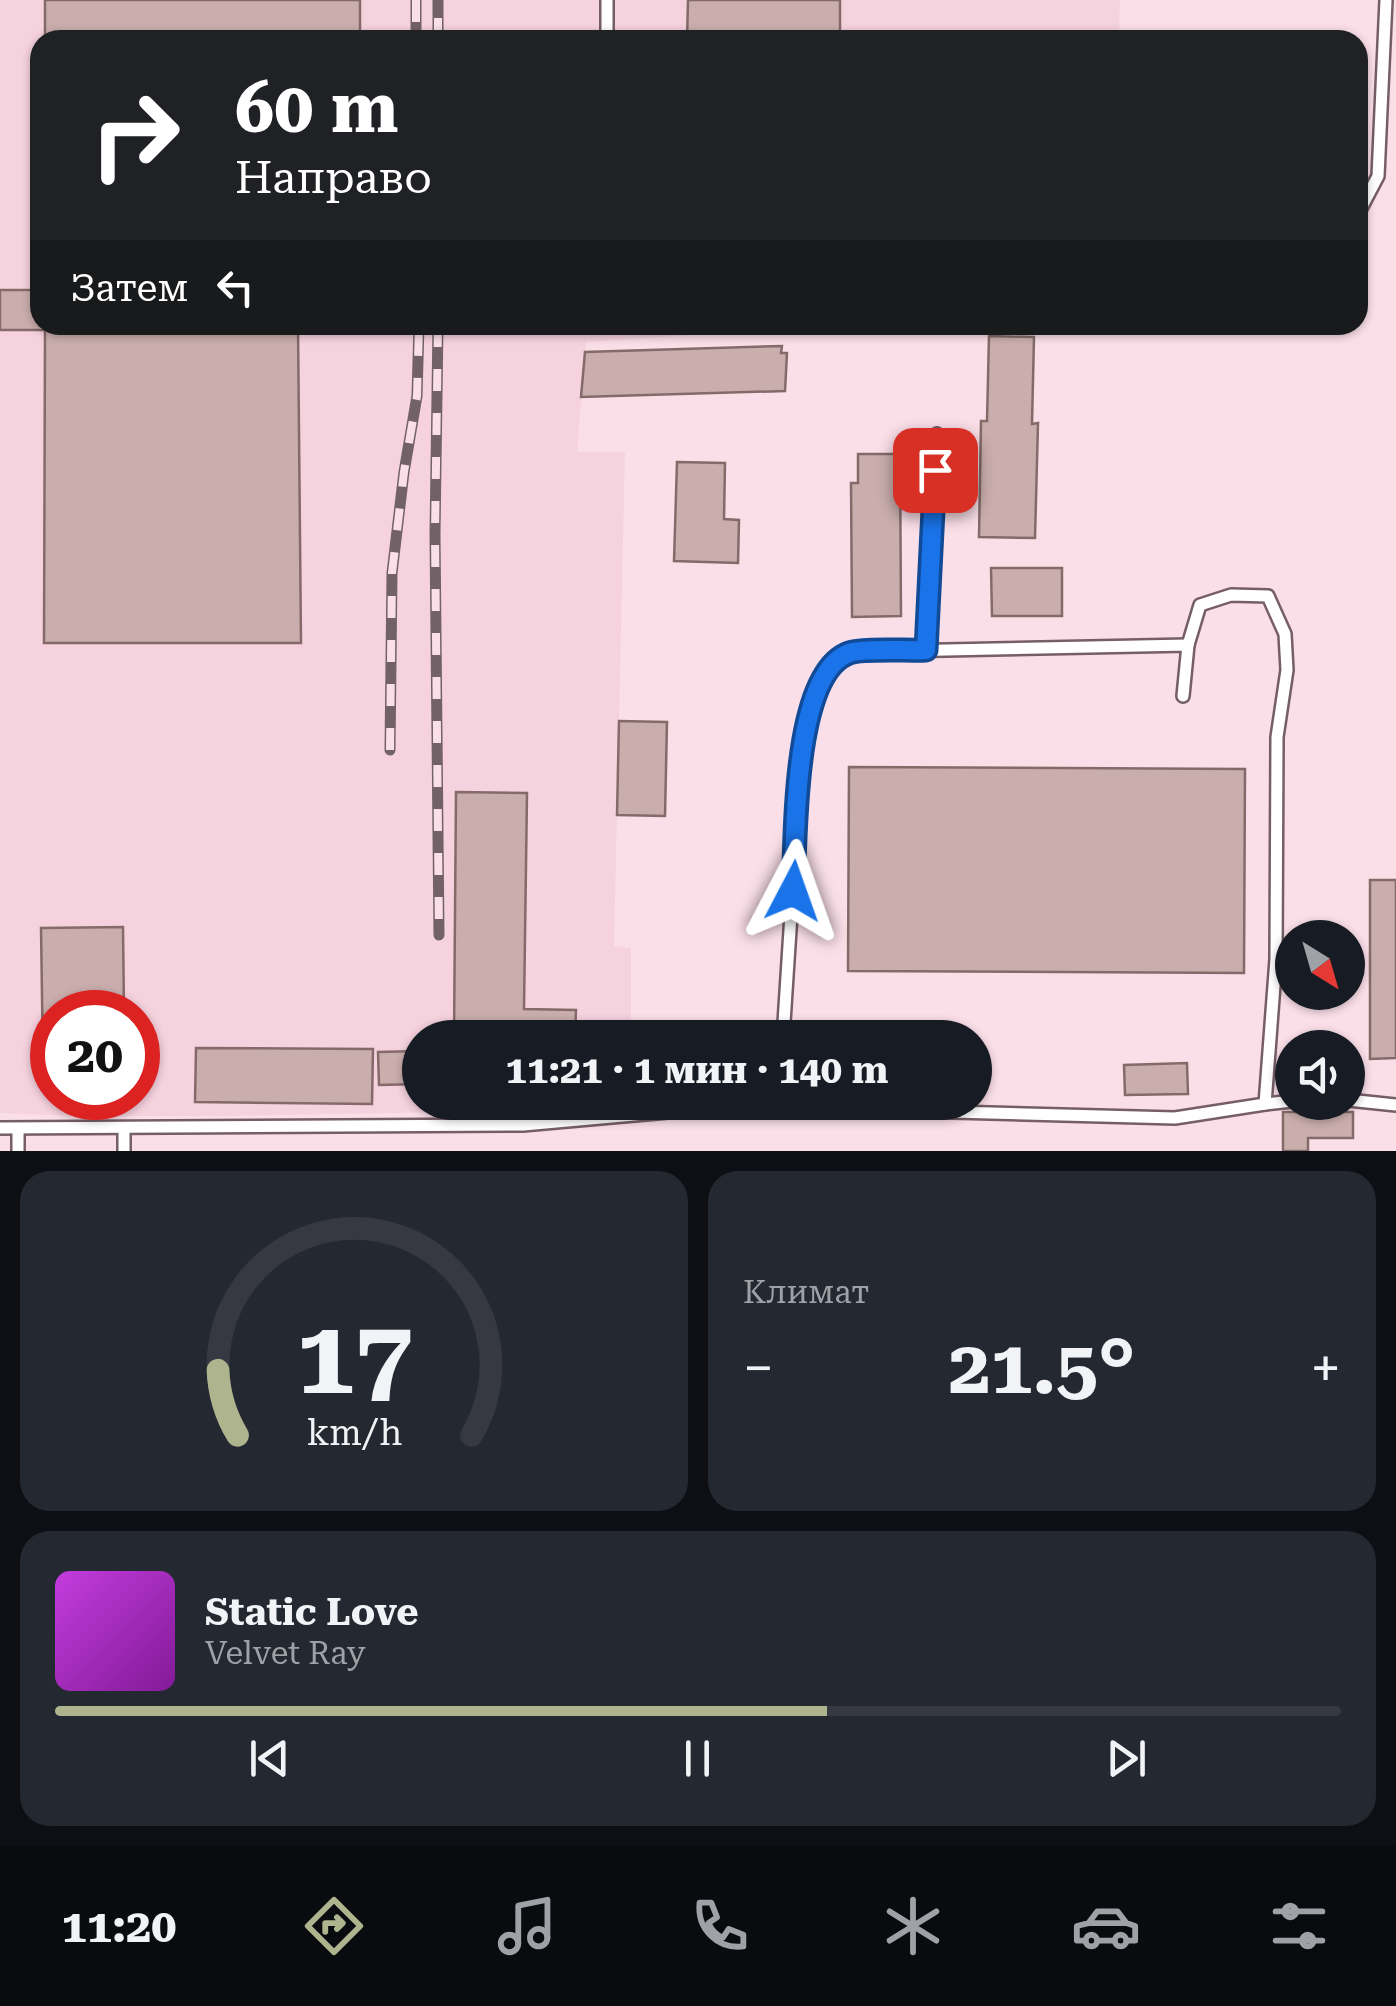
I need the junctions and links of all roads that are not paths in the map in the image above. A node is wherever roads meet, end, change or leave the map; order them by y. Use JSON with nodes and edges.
{"nodes":[{"id":1,"x":607,"y":0,"type":"edge"},
{"id":2,"x":1386,"y":0,"type":"edge"},
{"id":3,"x":607,"y":30,"type":"edge"},
{"id":4,"x":1368,"y":195,"type":"edge"},
{"id":5,"x":937,"y":434,"type":"dead end"},
{"id":6,"x":1188,"y":645,"type":"junction"},
{"id":7,"x":926,"y":650,"type":"junction"},
{"id":8,"x":1183,"y":696,"type":"dead end"},
{"id":9,"x":785,"y":1020,"type":"edge"},
{"id":10,"x":1365,"y":1102,"type":"edge"},
{"id":11,"x":1275,"y":1103,"type":"edge"},
{"id":12,"x":1266,"y":1104,"type":"junction"},
{"id":13,"x":1396,"y":1105,"type":"edge"},
{"id":14,"x":992,"y":1113,"type":"edge"},
{"id":15,"x":581,"y":1120,"type":"edge"},
{"id":16,"x":0,"y":1128,"type":"edge"},
{"id":17,"x":124,"y":1128,"type":"junction"},
{"id":18,"x":18,"y":1129,"type":"junction"},
{"id":19,"x":18,"y":1151,"type":"edge"},
{"id":20,"x":124,"y":1151,"type":"edge"}],
"edges":[{"from":1,"to":3,"type":"lane"},
{"from":2,"to":4,"type":"lane"},
{"from":5,"to":7,"type":"lane"},
{"from":6,"to":7,"type":"lane"},
{"from":6,"to":8,"type":"lane"},
{"from":6,"to":12,"type":"lane"},
{"from":7,"to":9,"type":"lane"},
{"from":10,"to":13,"type":"lane"},
{"from":11,"to":12,"type":"lane"},
{"from":12,"to":14,"type":"lane"},
{"from":15,"to":17,"type":"lane"},
{"from":16,"to":18,"type":"lane"},
{"from":17,"to":18,"type":"lane"},
{"from":17,"to":20,"type":"lane"},
{"from":18,"to":19,"type":"lane"}]}
